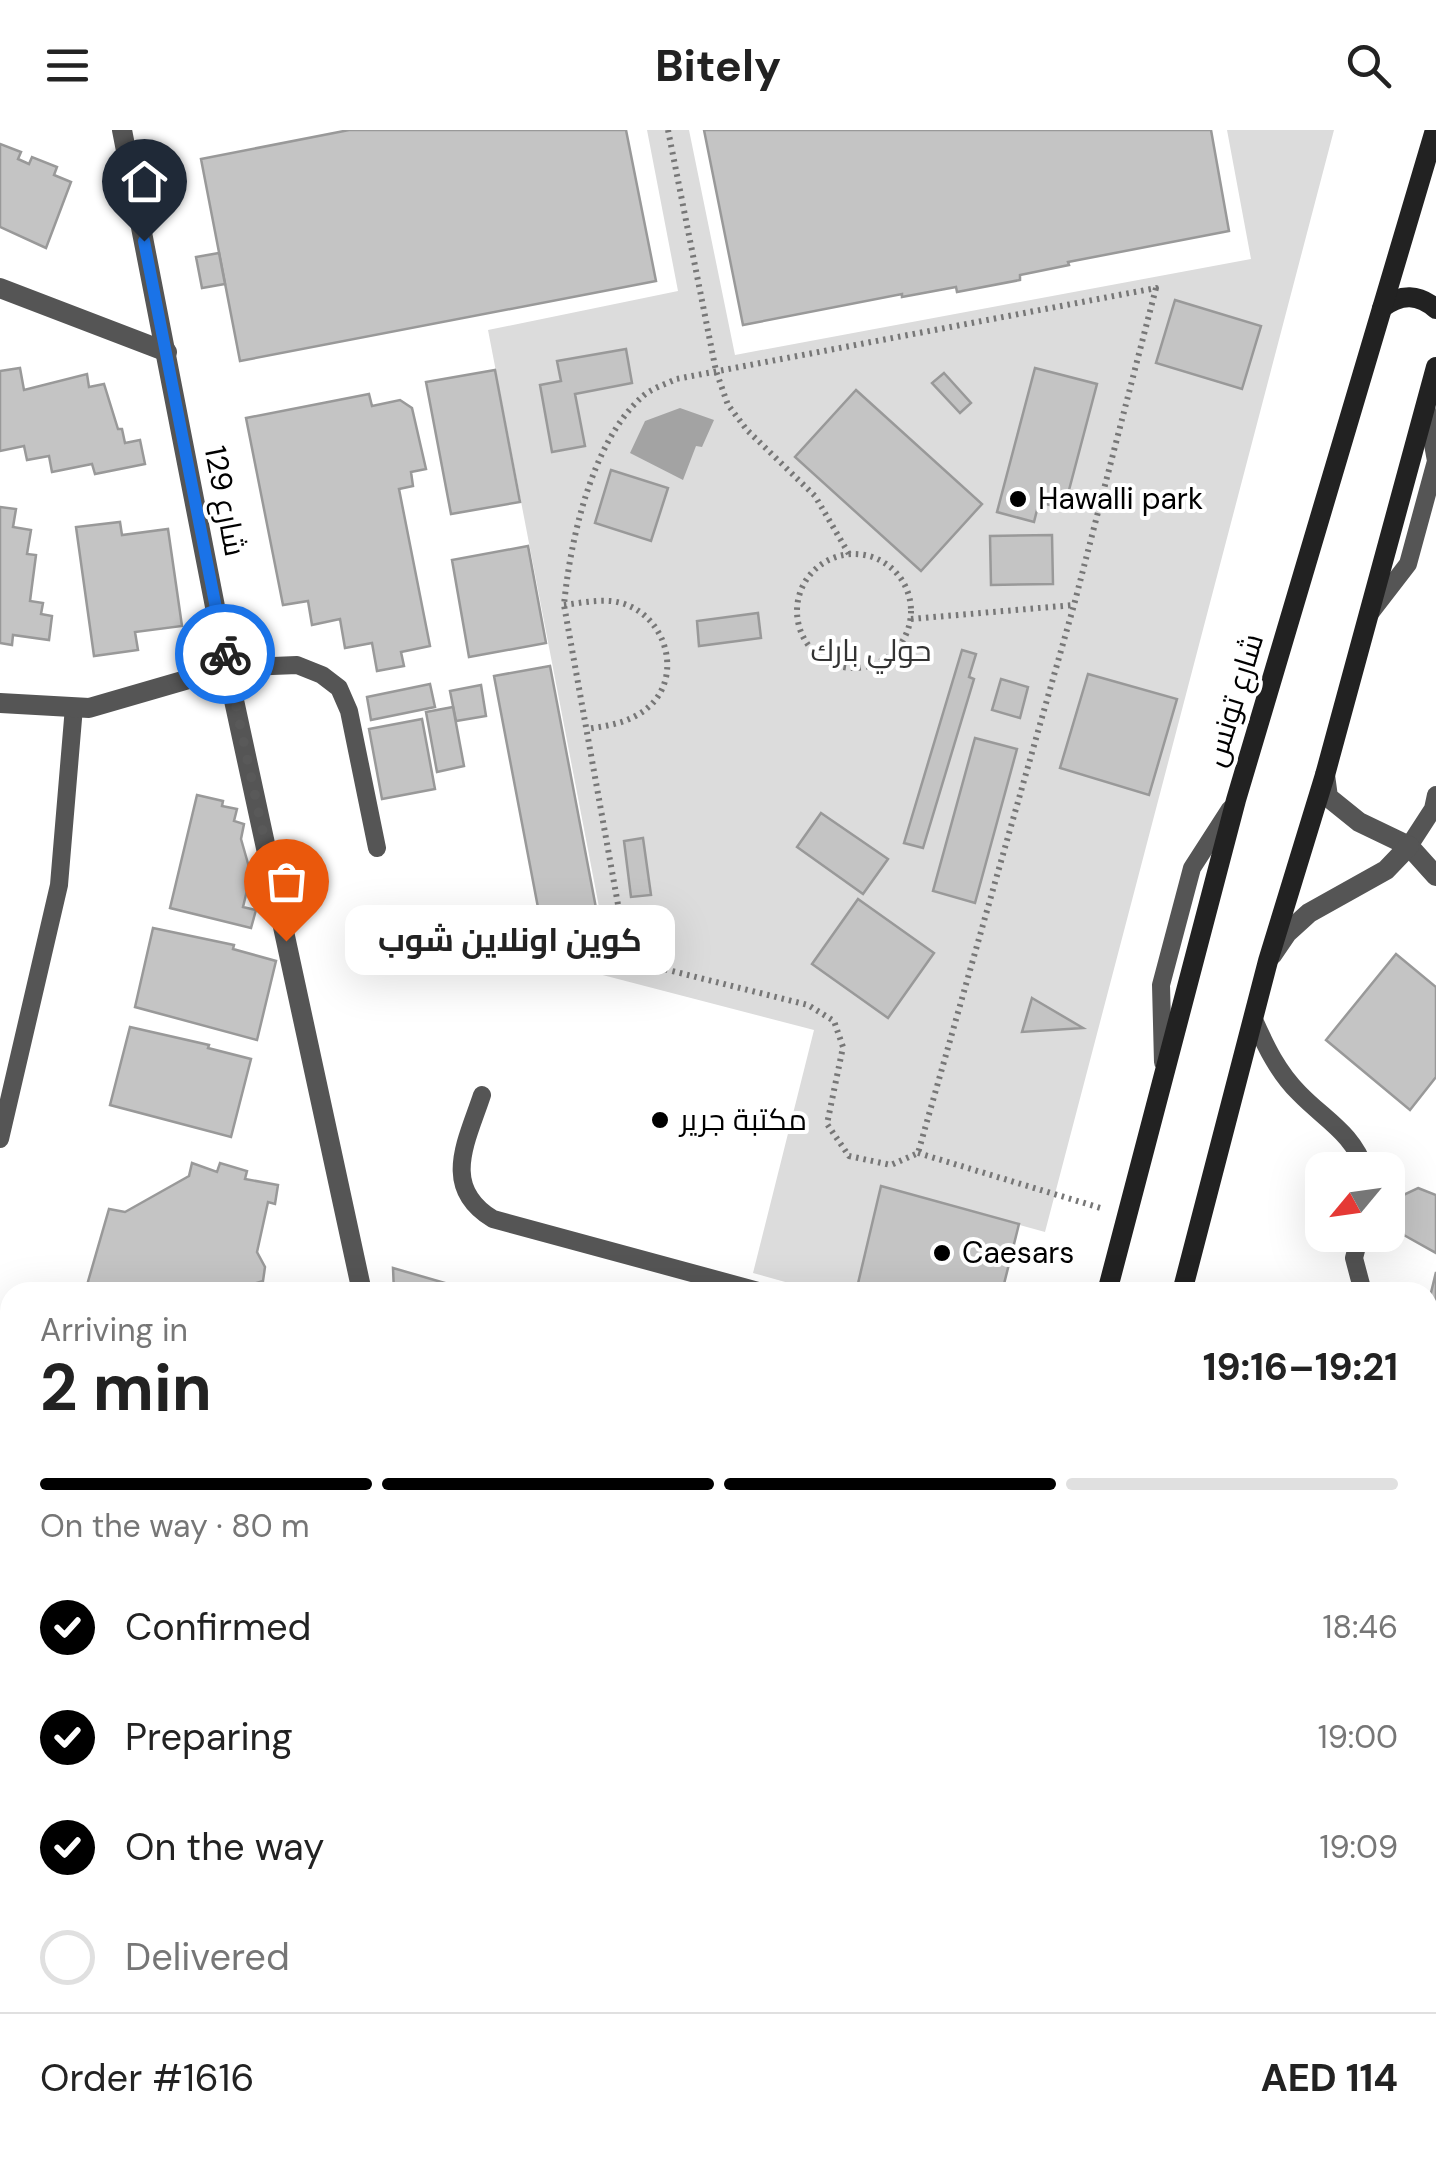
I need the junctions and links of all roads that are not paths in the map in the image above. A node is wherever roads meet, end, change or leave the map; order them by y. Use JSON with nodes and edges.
{"nodes":[{"id":1,"x":122,"y":130,"type":"edge"},
{"id":2,"x":1436,"y":130,"type":"edge"},
{"id":3,"x":0,"y":288,"type":"edge"},
{"id":4,"x":1382,"y":308,"type":"junction"},
{"id":5,"x":1436,"y":310,"type":"edge"},
{"id":6,"x":167,"y":352,"type":"junction"},
{"id":7,"x":1436,"y":367,"type":"edge"},
{"id":8,"x":228,"y":668,"type":"junction"},
{"id":9,"x":0,"y":703,"type":"edge"},
{"id":10,"x":74,"y":707,"type":"junction"},
{"id":11,"x":1324,"y":775,"type":"junction"},
{"id":12,"x":1435,"y":805,"type":"edge"},
{"id":13,"x":1409,"y":846,"type":"junction"},
{"id":14,"x":377,"y":848,"type":"dead end"},
{"id":15,"x":1436,"y":876,"type":"edge"},
{"id":16,"x":1268,"y":961,"type":"junction"},
{"id":17,"x":1254,"y":1020,"type":"junction"},
{"id":18,"x":482,"y":1095,"type":"dead end"},
{"id":19,"x":0,"y":1140,"type":"edge"},
{"id":20,"x":1355,"y":1152,"type":"edge"},
{"id":21,"x":1356,"y":1252,"type":"edge"},
{"id":22,"x":1354,"y":1258,"type":"junction"},
{"id":23,"x":360,"y":1282,"type":"edge"},
{"id":24,"x":725,"y":1282,"type":"edge"},
{"id":25,"x":1110,"y":1282,"type":"edge"},
{"id":26,"x":1185,"y":1282,"type":"edge"},
{"id":27,"x":1348,"y":1282,"type":"edge"},
{"id":28,"x":1360,"y":1282,"type":"edge"}],
"edges":[{"from":1,"to":6,"type":"street","name":"شارع 129"},
{"from":2,"to":4,"type":"main road","name":"شارع تونس"},
{"from":3,"to":6,"type":"street"},
{"from":4,"to":5,"type":"main road"},
{"from":4,"to":25,"type":"main road","name":"شارع تونس"},
{"from":6,"to":8,"type":"street","name":"شارع 129"},
{"from":7,"to":11,"type":"main road"},
{"from":8,"to":10,"type":"street"},
{"from":8,"to":14,"type":"lane"},
{"from":8,"to":23,"type":"street","name":"شارع 129"},
{"from":9,"to":10,"type":"street"},
{"from":10,"to":19,"type":"lane"},
{"from":11,"to":13,"type":"street"},
{"from":11,"to":16,"type":"main road"},
{"from":12,"to":13,"type":"lane"},
{"from":13,"to":15,"type":"street"},
{"from":13,"to":16,"type":"street"},
{"from":16,"to":17,"type":"main road"},
{"from":17,"to":20,"type":"lane"},
{"from":17,"to":26,"type":"main road"},
{"from":18,"to":24,"type":"lane"},
{"from":21,"to":22,"type":"lane"},
{"from":22,"to":27,"type":"lane"},
{"from":22,"to":28,"type":"lane"}]}
